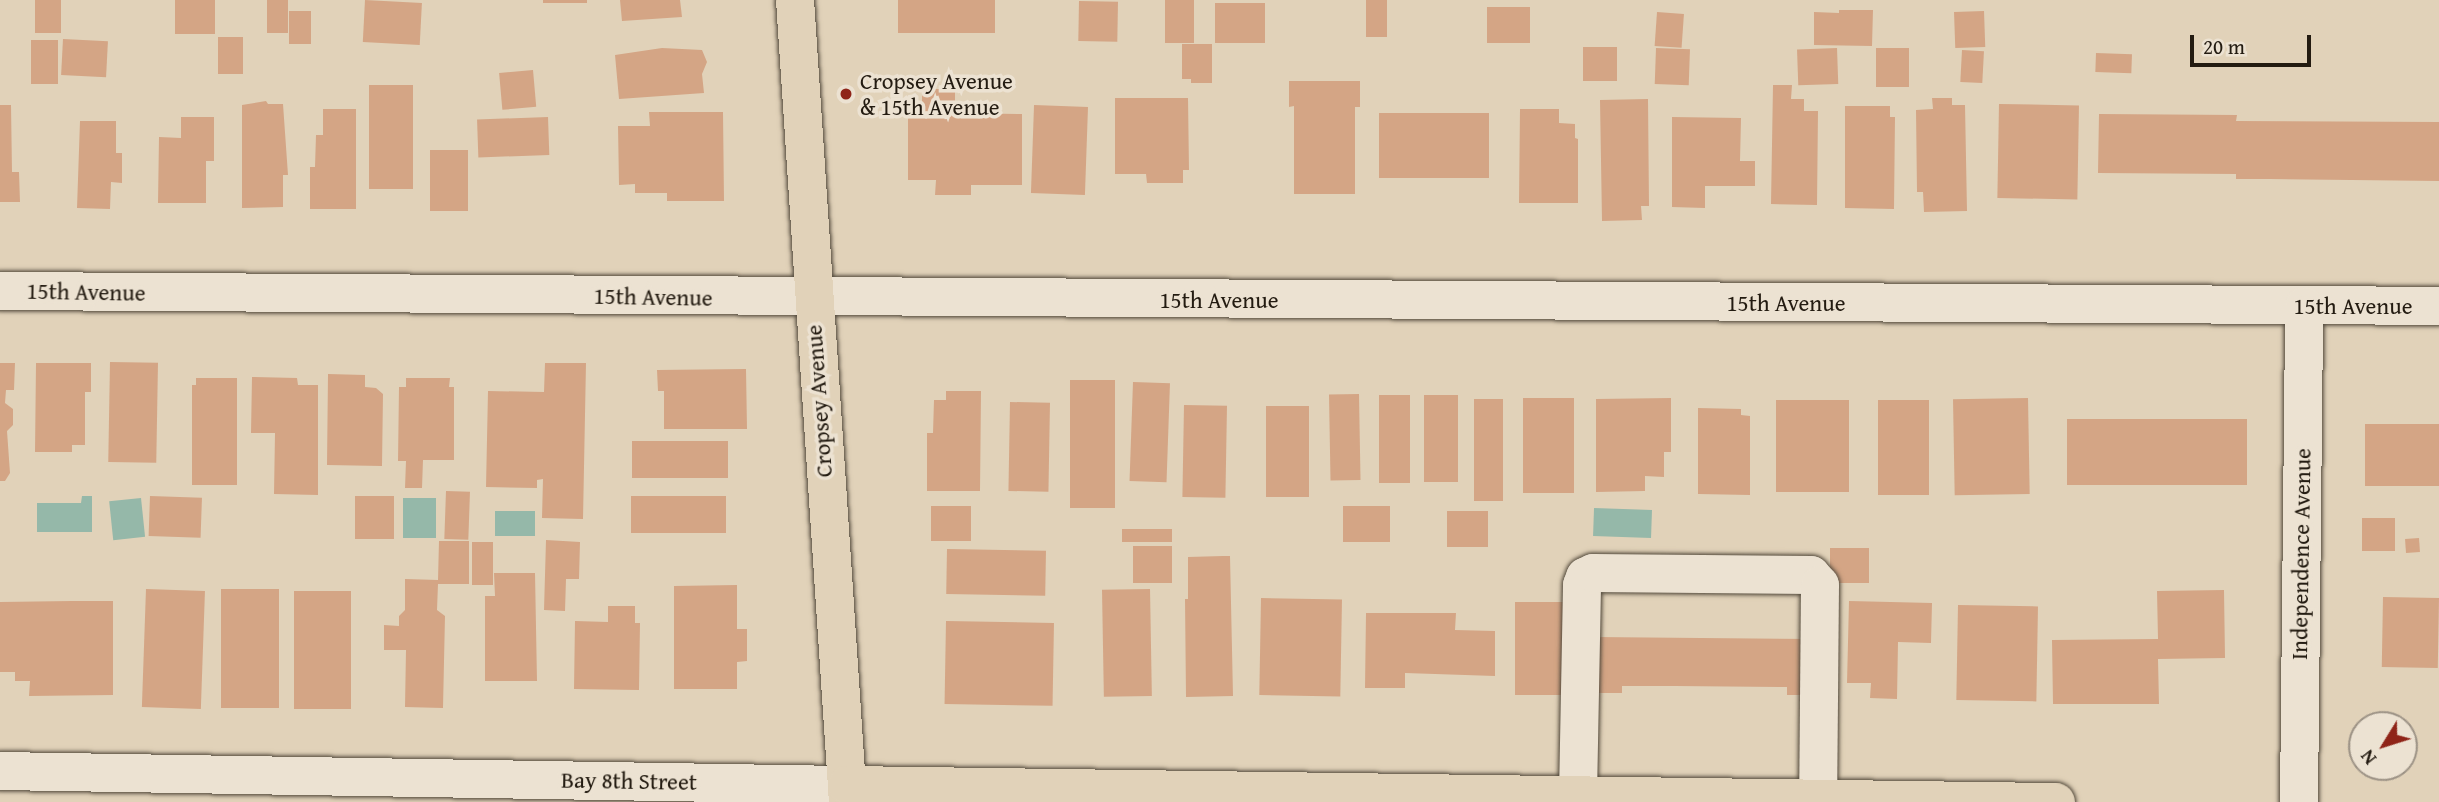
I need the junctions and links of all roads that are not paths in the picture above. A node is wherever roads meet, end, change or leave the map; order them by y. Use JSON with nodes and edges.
{"nodes":[{"id":1,"x":795,"y":0,"type":"edge"},
{"id":2,"x":0,"y":291,"type":"edge"},
{"id":3,"x":812,"y":298,"type":"junction"},
{"id":4,"x":2304,"y":306,"type":"junction"},
{"id":5,"x":2439,"y":306,"type":"edge"},
{"id":6,"x":0,"y":771,"type":"edge"},
{"id":7,"x":848,"y":794,"type":"edge"},
{"id":8,"x":1578,"y":795,"type":"junction"},
{"id":9,"x":1818,"y":798,"type":"junction"},
{"id":10,"x":2056,"y":802,"type":"edge"},
{"id":11,"x":2299,"y":802,"type":"edge"}],
"edges":[{"from":1,"to":3,"type":"main road","name":"Cropsey Avenue"},
{"from":2,"to":3,"type":"street","name":"15th Avenue"},
{"from":3,"to":4,"type":"street","name":"15th Avenue"},
{"from":3,"to":7,"type":"main road","name":"Cropsey Avenue"},
{"from":4,"to":5,"type":"street","name":"15th Avenue"},
{"from":4,"to":11,"type":"street","name":"Independence Avenue"},
{"from":6,"to":7,"type":"street","name":"Bay 8th Street"},
{"from":7,"to":8,"type":"main road","name":"Bay 8th Street"},
{"from":8,"to":9,"type":"main road","name":"Bay 8th Street"},
{"from":8,"to":9,"type":"street"},
{"from":9,"to":10,"type":"main road","name":"Bay 8th Street"}]}
